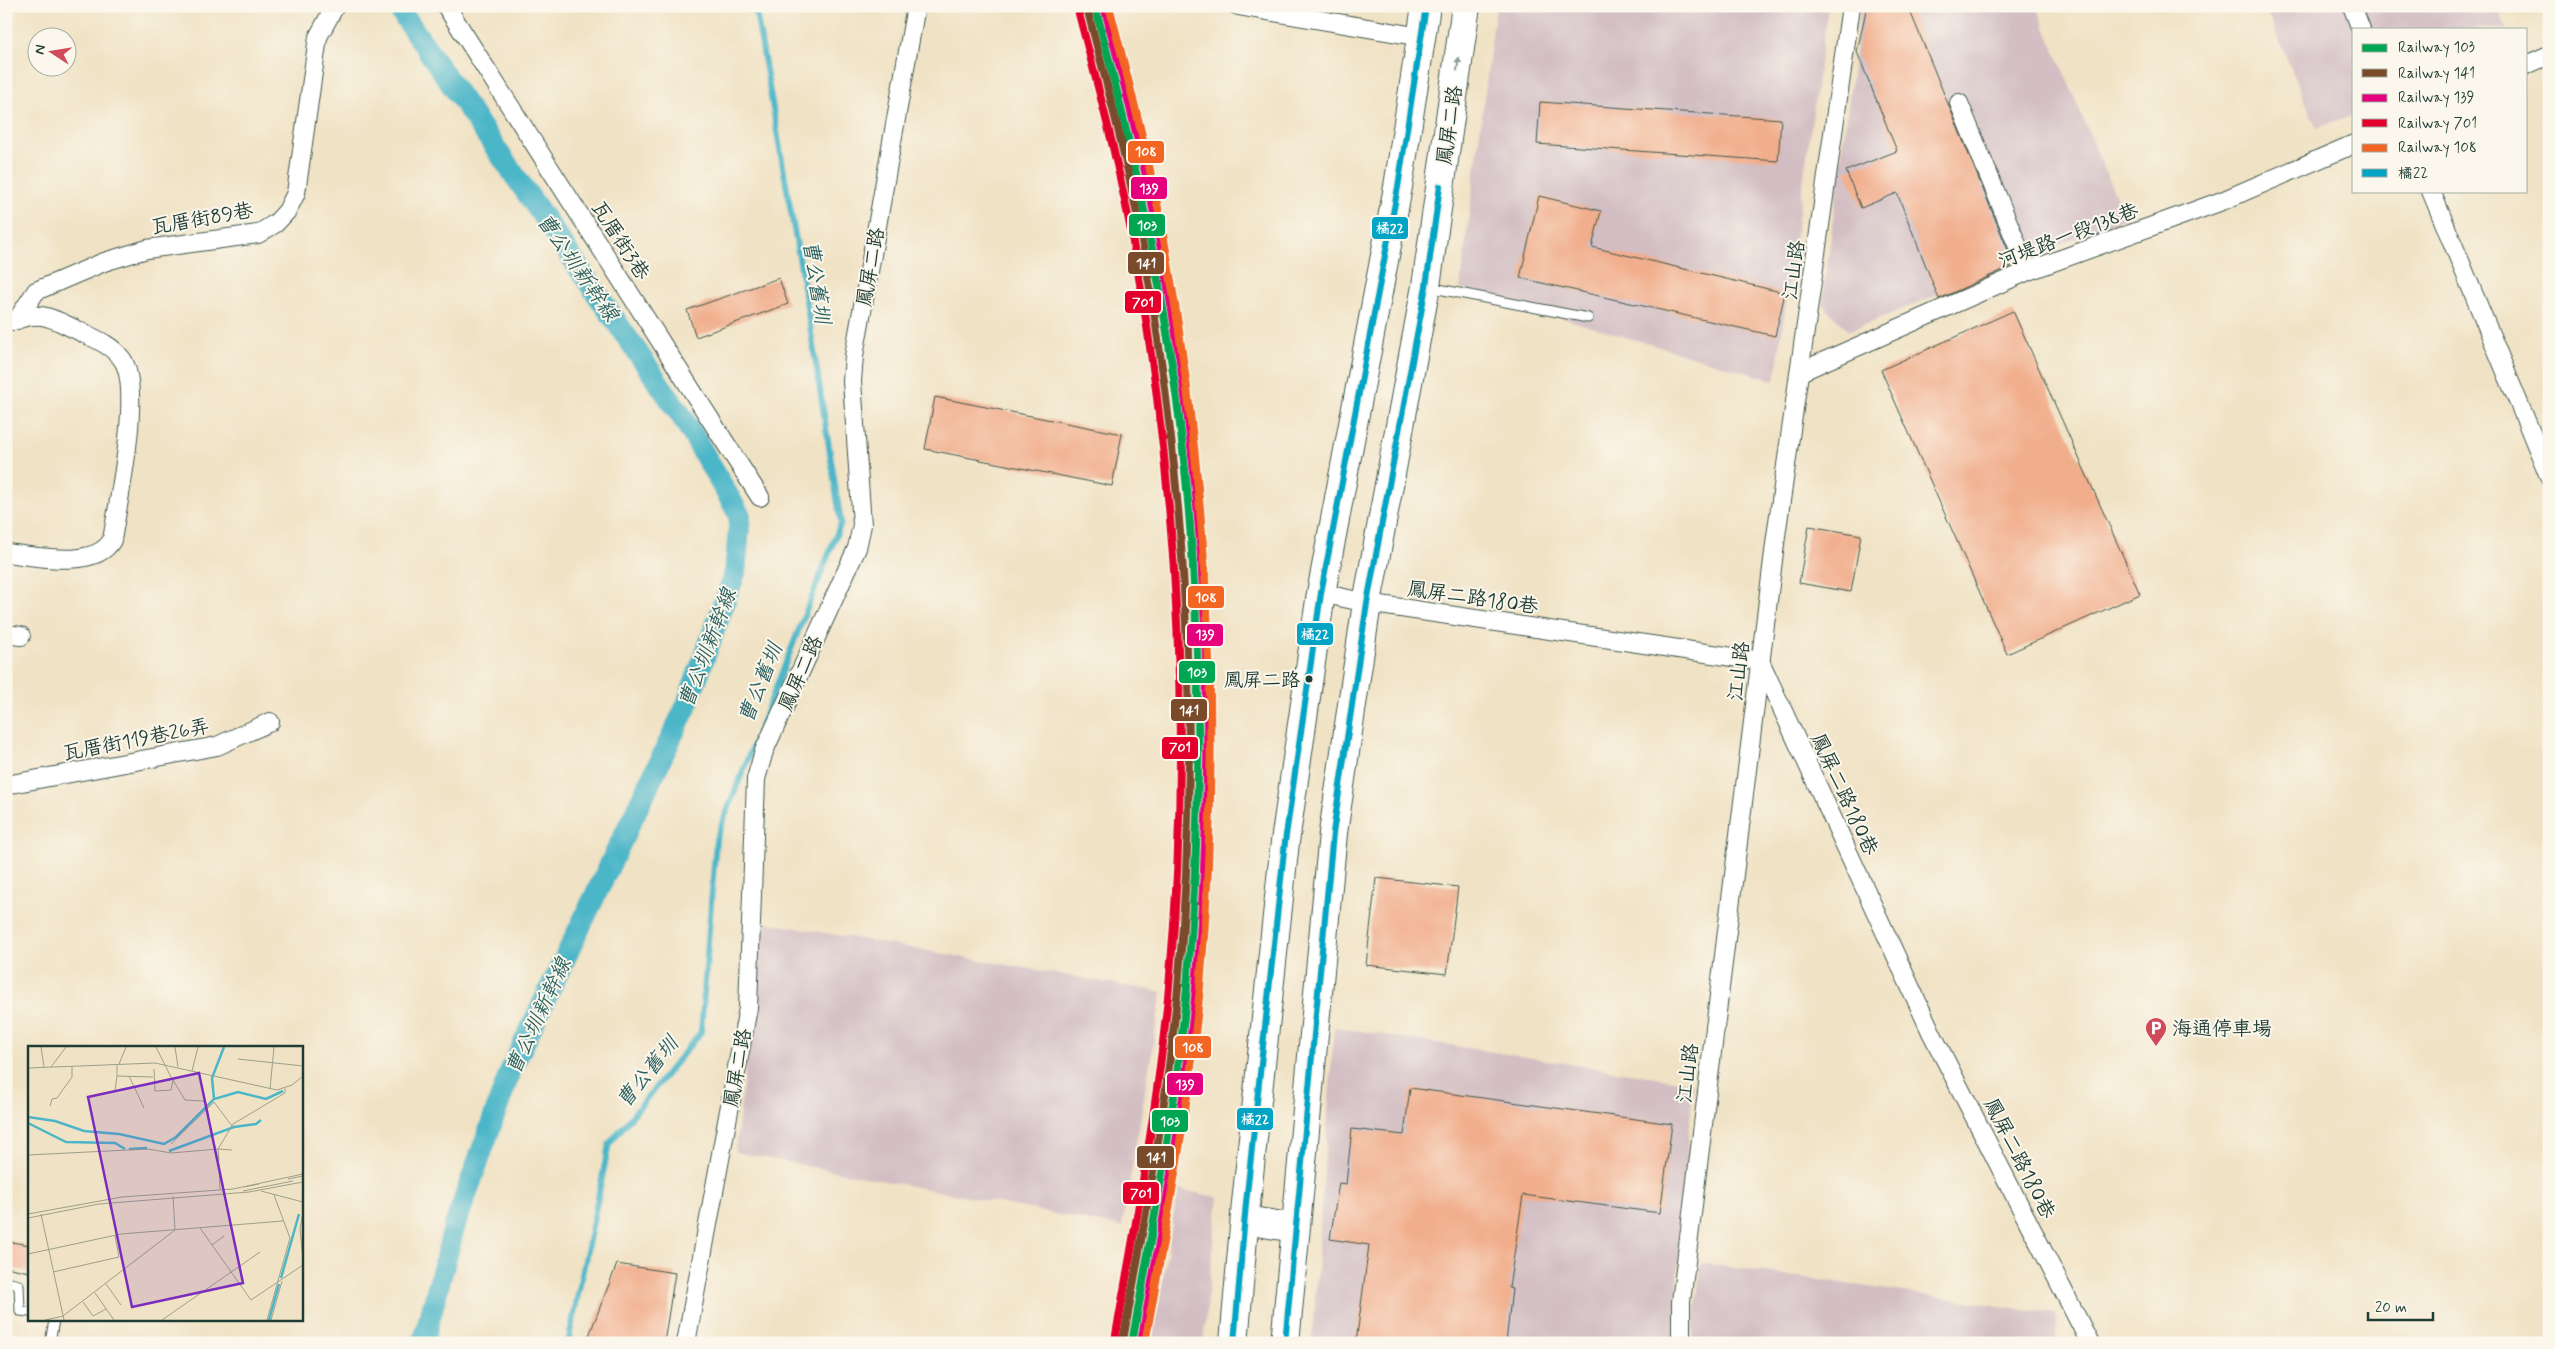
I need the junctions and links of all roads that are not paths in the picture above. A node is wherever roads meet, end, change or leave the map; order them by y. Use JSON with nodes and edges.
{"nodes":[{"id":1,"x":335,"y":6,"type":"edge"},
{"id":2,"x":446,"y":6,"type":"edge"},
{"id":3,"x":916,"y":6,"type":"edge"},
{"id":4,"x":1238,"y":6,"type":"edge"},
{"id":5,"x":1426,"y":6,"type":"edge"},
{"id":6,"x":1466,"y":6,"type":"edge"},
{"id":7,"x":1851,"y":6,"type":"edge"},
{"id":8,"x":2352,"y":6,"type":"edge"},
{"id":9,"x":2362,"y":28,"type":"edge"},
{"id":10,"x":1421,"y":37,"type":"junction"},
{"id":11,"x":2549,"y":55,"type":"edge"},
{"id":12,"x":2528,"y":64,"type":"edge"},
{"id":13,"x":1959,"y":103,"type":"dead end"},
{"id":14,"x":2352,"y":145,"type":"edge"},
{"id":15,"x":2431,"y":192,"type":"edge"},
{"id":16,"x":2028,"y":271,"type":"junction"},
{"id":17,"x":1426,"y":286,"type":"junction"},
{"id":18,"x":1588,"y":318,"type":"dead end"},
{"id":19,"x":12,"y":322,"type":"edge"},
{"id":20,"x":1800,"y":372,"type":"junction"},
{"id":21,"x":2549,"y":476,"type":"edge"},
{"id":22,"x":760,"y":497,"type":"dead end"},
{"id":23,"x":6,"y":553,"type":"edge"},
{"id":24,"x":1321,"y":593,"type":"junction"},
{"id":25,"x":1367,"y":603,"type":"junction"},
{"id":26,"x":1760,"y":661,"type":"junction"},
{"id":27,"x":270,"y":722,"type":"dead end"},
{"id":28,"x":6,"y":785,"type":"edge"},
{"id":29,"x":1245,"y":1220,"type":"junction"},
{"id":30,"x":1295,"y":1228,"type":"junction"},
{"id":31,"x":6,"y":1282,"type":"edge"},
{"id":32,"x":28,"y":1312,"type":"edge"},
{"id":33,"x":54,"y":1322,"type":"edge"},
{"id":34,"x":50,"y":1343,"type":"edge"},
{"id":35,"x":686,"y":1343,"type":"edge"},
{"id":36,"x":1234,"y":1343,"type":"edge"},
{"id":37,"x":1285,"y":1343,"type":"edge"},
{"id":38,"x":1680,"y":1343,"type":"edge"},
{"id":39,"x":2090,"y":1343,"type":"edge"}],
"edges":[{"from":1,"to":19,"type":"street","name":"瓦厝街89巷"},
{"from":2,"to":22,"type":"street","name":"瓦厝街3巷"},
{"from":3,"to":35,"type":"street","name":"鳳屏二路"},
{"from":4,"to":10,"type":"street"},
{"from":5,"to":10,"type":"main road","name":"鳳屏二路"},
{"from":17,"to":6,"type":"main road","name":"鳳屏二路","one_way":true},
{"from":7,"to":20,"type":"street","name":"江山路"},
{"from":8,"to":9,"type":"street"},
{"from":10,"to":24,"type":"main road","name":"鳳屏二路"},
{"from":11,"to":12,"type":"street"},
{"from":13,"to":16,"type":"street"},
{"from":14,"to":16,"type":"street","name":"河堤路一段138巷"},
{"from":15,"to":21,"type":"street"},
{"from":16,"to":20,"type":"street","name":"河堤路一段138巷"},
{"from":17,"to":18,"type":"lane"},
{"from":17,"to":25,"type":"main road","name":"鳳屏二路"},
{"from":19,"to":23,"type":"street","name":"瓦厝街89巷"},
{"from":20,"to":26,"type":"street","name":"江山路"},
{"from":24,"to":25,"type":"street","name":"鳳屏二路180巷"},
{"from":24,"to":29,"type":"main road","name":"鳳屏二路"},
{"from":25,"to":26,"type":"street","name":"鳳屏二路180巷"},
{"from":25,"to":30,"type":"main road","name":"鳳屏二路"},
{"from":26,"to":38,"type":"street","name":"江山路"},
{"from":26,"to":39,"type":"street","name":"鳳屏二路180巷"},
{"from":27,"to":28,"type":"street","name":"瓦厝街119巷26弄"},
{"from":29,"to":30,"type":"main road"},
{"from":29,"to":36,"type":"main road","name":"鳳屏二路"},
{"from":30,"to":37,"type":"main road","name":"鳳屏二路"},
{"from":31,"to":32,"type":"lane"},
{"from":33,"to":34,"type":"lane"}]}
